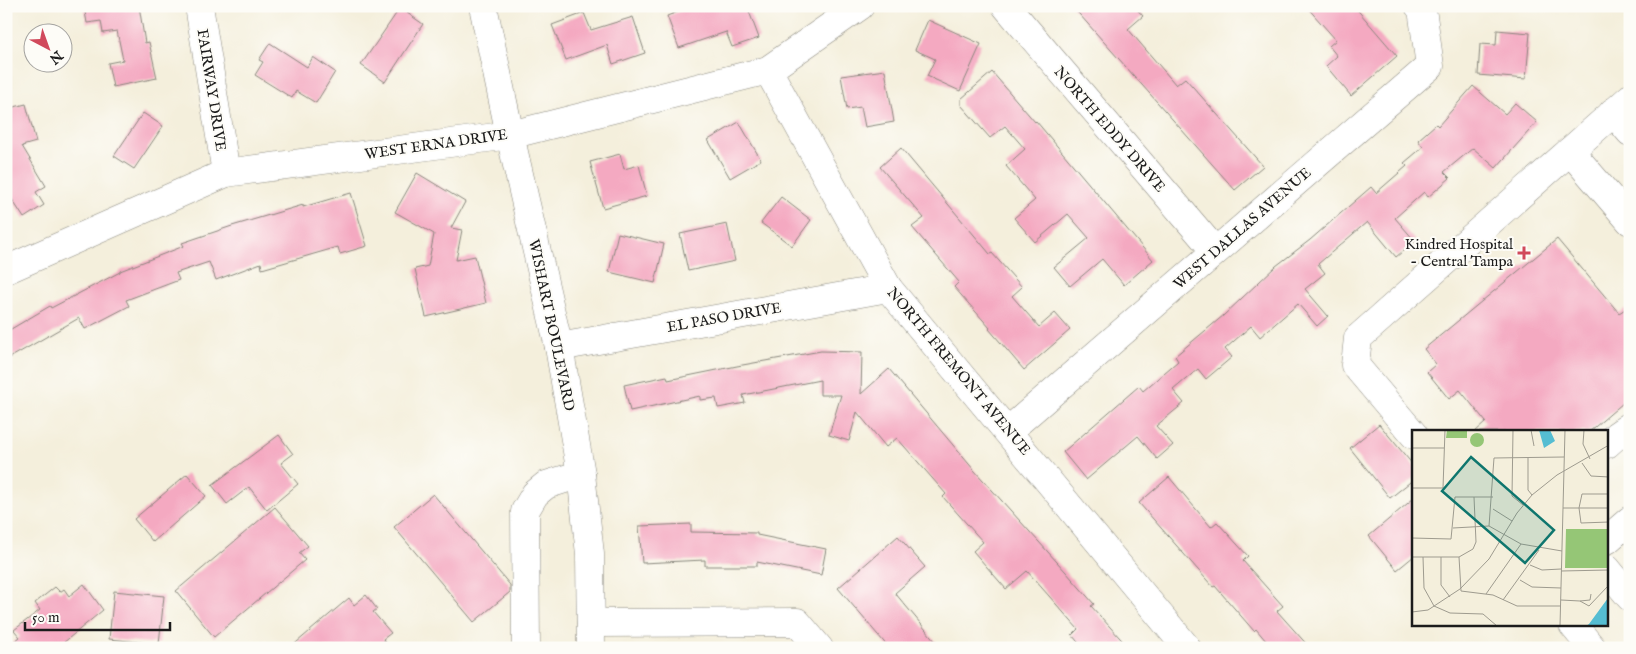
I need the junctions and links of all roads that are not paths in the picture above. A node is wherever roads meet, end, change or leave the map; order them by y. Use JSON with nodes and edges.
{"nodes":[{"id":1,"x":199,"y":6,"type":"edge"},
{"id":2,"x":483,"y":6,"type":"edge"},
{"id":3,"x":860,"y":6,"type":"edge"},
{"id":4,"x":1006,"y":6,"type":"edge"},
{"id":5,"x":1420,"y":6,"type":"edge"},
{"id":6,"x":768,"y":70,"type":"junction"},
{"id":7,"x":1624,"y":114,"type":"edge"},
{"id":8,"x":510,"y":135,"type":"junction"},
{"id":9,"x":1570,"y":151,"type":"junction"},
{"id":10,"x":226,"y":173,"type":"junction"},
{"id":11,"x":1630,"y":221,"type":"edge"},
{"id":12,"x":1215,"y":251,"type":"junction"},
{"id":13,"x":6,"y":270,"type":"edge"},
{"id":14,"x":888,"y":288,"type":"junction"},
{"id":15,"x":559,"y":347,"type":"junction"},
{"id":16,"x":1630,"y":426,"type":"edge"},
{"id":17,"x":1008,"y":431,"type":"junction"},
{"id":18,"x":1412,"y":433,"type":"edge"},
{"id":19,"x":1608,"y":443,"type":"edge"},
{"id":20,"x":581,"y":474,"type":"junction"},
{"id":21,"x":1630,"y":520,"type":"edge"},
{"id":22,"x":1608,"y":539,"type":"edge"},
{"id":23,"x":1608,"y":570,"type":"edge"},
{"id":24,"x":1630,"y":597,"type":"edge"},
{"id":25,"x":1574,"y":626,"type":"edge"},
{"id":26,"x":591,"y":635,"type":"edge"},
{"id":27,"x":526,"y":648,"type":"edge"},
{"id":28,"x":819,"y":648,"type":"edge"},
{"id":29,"x":1187,"y":648,"type":"edge"},
{"id":30,"x":1592,"y":648,"type":"edge"}],
"edges":[{"from":1,"to":10,"type":"street","name":"FAIRWAY DRIVE"},
{"from":2,"to":8,"type":"street","name":"WISHART BOULEVARD"},
{"from":3,"to":6,"type":"street","name":"WEST ERNA DRIVE"},
{"from":4,"to":12,"type":"street","name":"NORTH EDDY DRIVE"},
{"from":5,"to":12,"type":"street","name":"WEST DALLAS AVENUE"},
{"from":6,"to":8,"type":"street","name":"WEST ERNA DRIVE"},
{"from":6,"to":14,"type":"street","name":"NORTH FREMONT AVENUE"},
{"from":7,"to":9,"type":"street"},
{"from":8,"to":10,"type":"street","name":"WEST ERNA DRIVE"},
{"from":8,"to":15,"type":"street","name":"WISHART BOULEVARD"},
{"from":9,"to":11,"type":"street"},
{"from":9,"to":18,"type":"street"},
{"from":10,"to":13,"type":"street","name":"WEST ERNA DRIVE"},
{"from":12,"to":17,"type":"street","name":"WEST DALLAS AVENUE"},
{"from":14,"to":15,"type":"street","name":"EL PASO DRIVE"},
{"from":14,"to":17,"type":"street","name":"NORTH FREMONT AVENUE"},
{"from":15,"to":20,"type":"street","name":"WISHART BOULEVARD"},
{"from":16,"to":19,"type":"street"},
{"from":17,"to":29,"type":"street","name":"NORTH FREMONT AVENUE"},
{"from":20,"to":26,"type":"street","name":"WISHART BOULEVARD"},
{"from":20,"to":27,"type":"street"},
{"from":21,"to":22,"type":"street"},
{"from":23,"to":24,"type":"street"},
{"from":25,"to":30,"type":"street"},
{"from":26,"to":28,"type":"street"}]}
